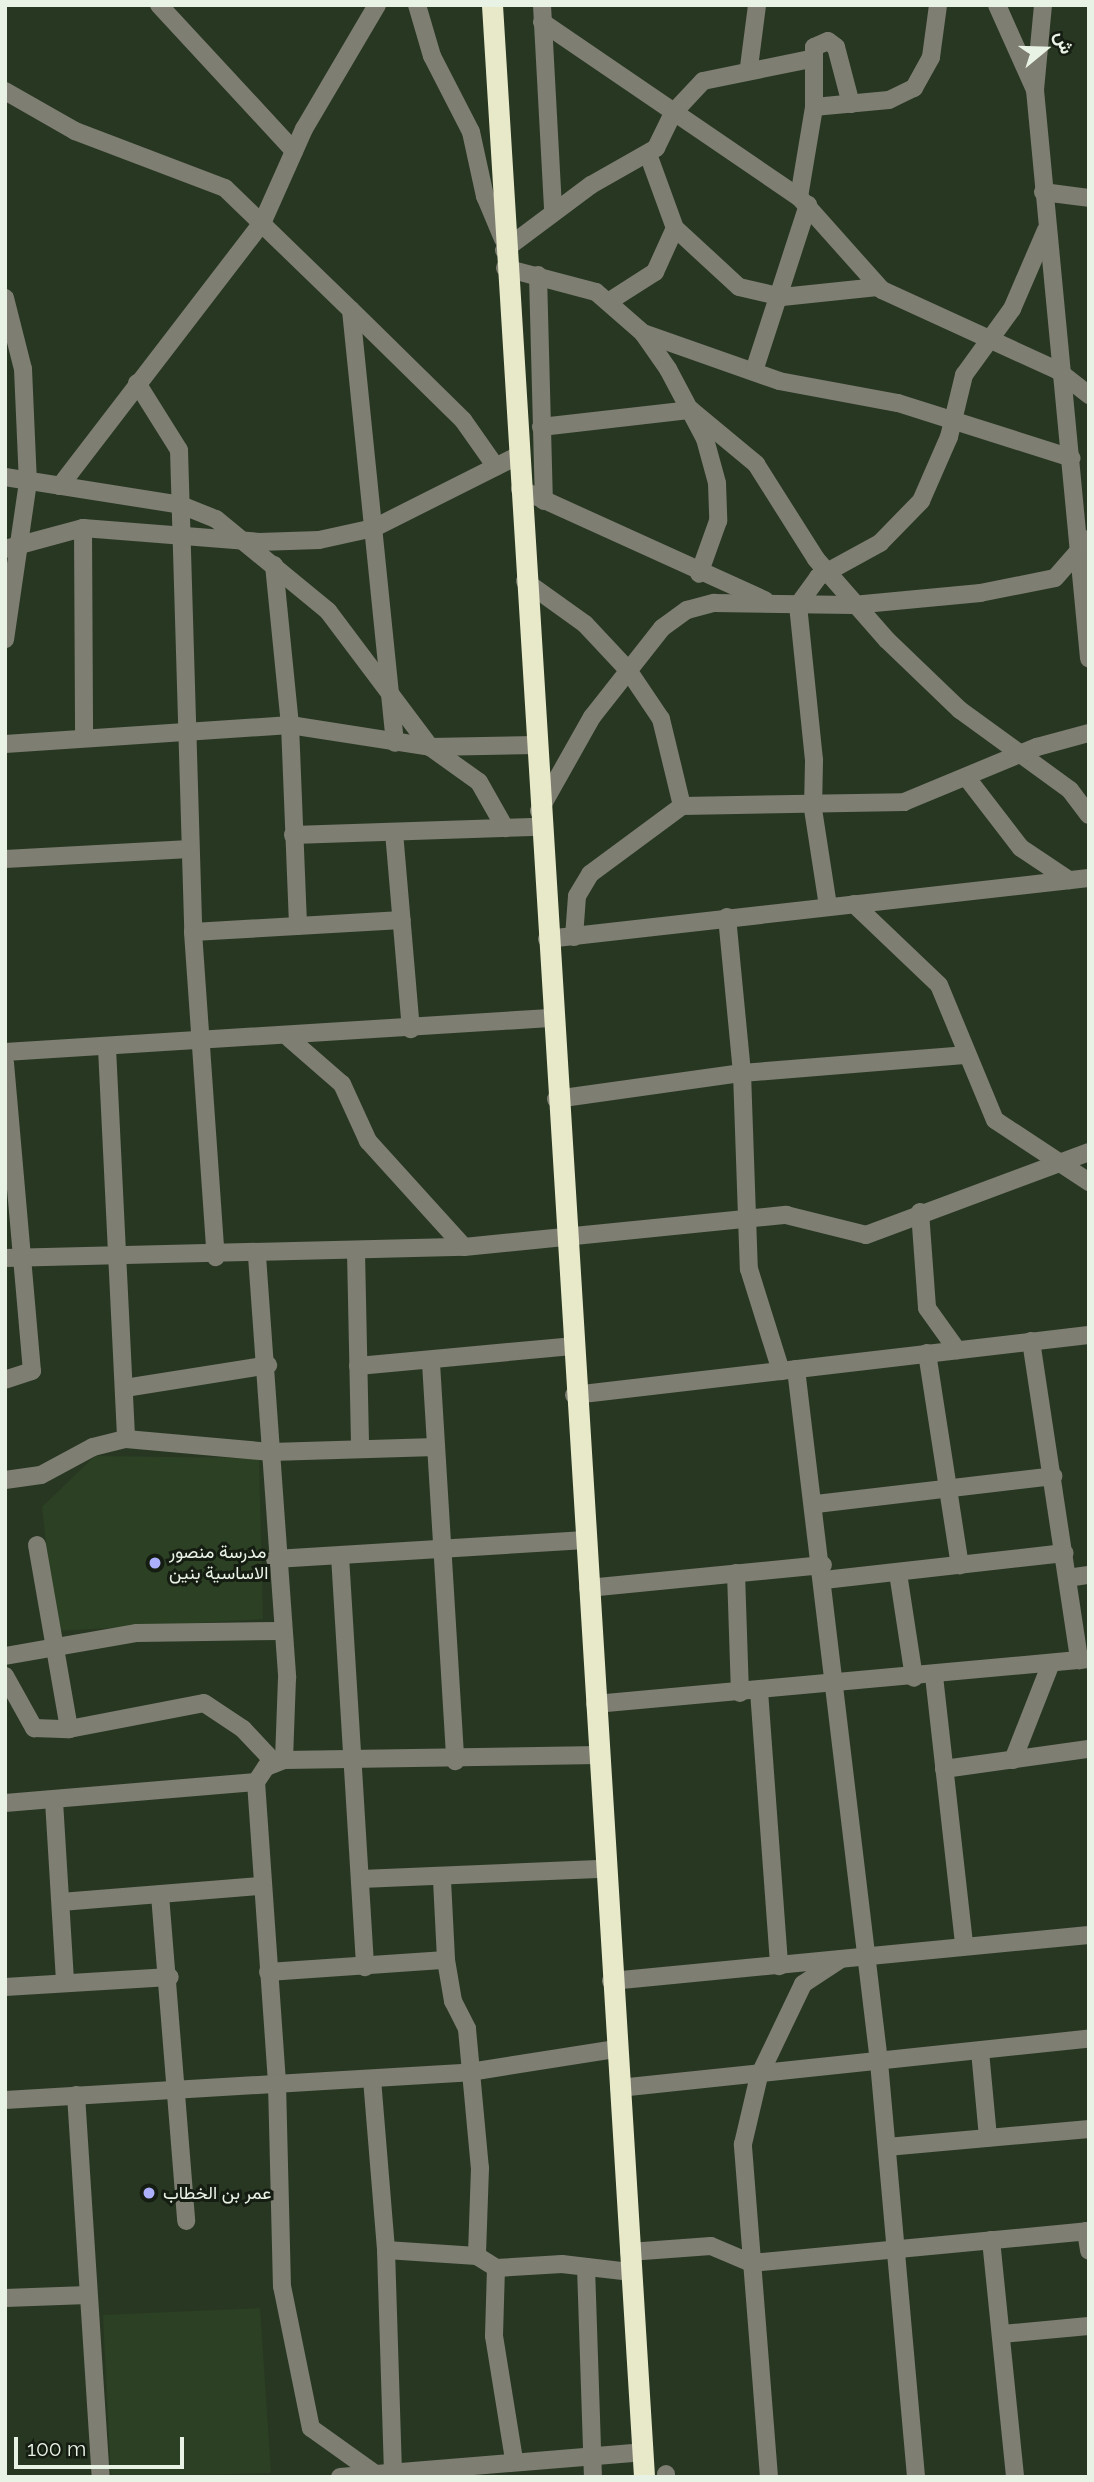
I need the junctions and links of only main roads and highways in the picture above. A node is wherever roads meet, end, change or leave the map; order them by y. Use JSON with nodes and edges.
{"nodes":[{"id":1,"x":492,"y":5,"type":"edge"},
{"id":2,"x":644,"y":2477,"type":"edge"}],
"edges":[{"from":1,"to":2,"type":"highway"}]}
